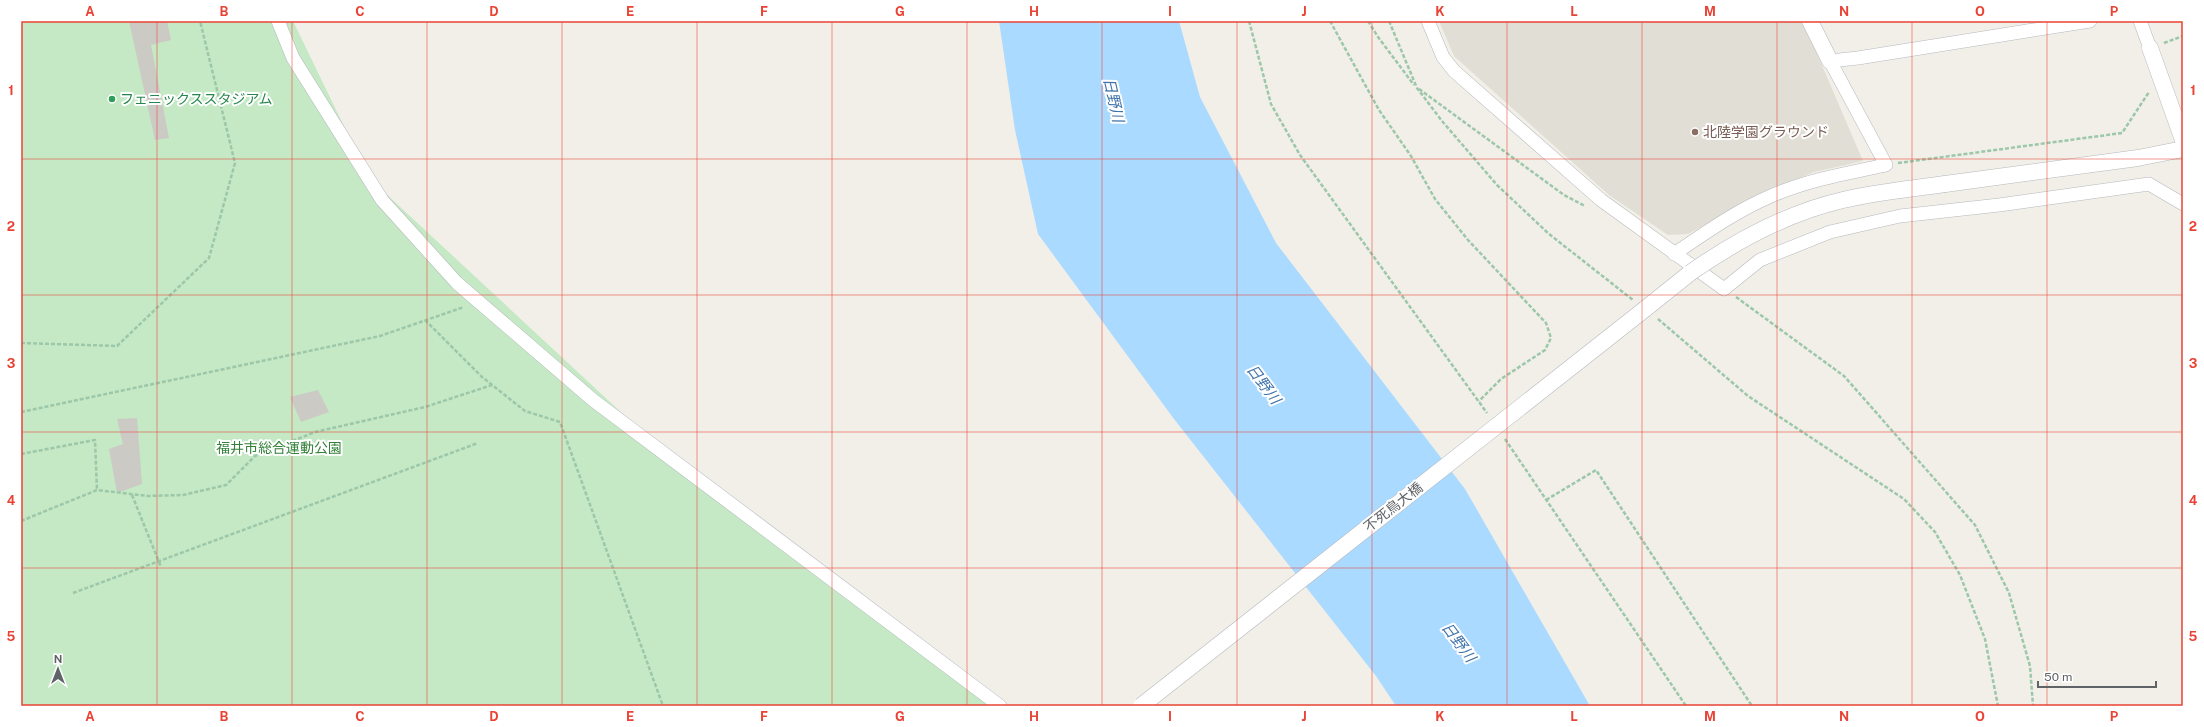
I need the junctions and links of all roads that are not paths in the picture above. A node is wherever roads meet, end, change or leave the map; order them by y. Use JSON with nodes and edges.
{"nodes":[{"id":1,"x":278,"y":21,"type":"edge"},
{"id":2,"x":1428,"y":21,"type":"edge"},
{"id":3,"x":1810,"y":21,"type":"edge"},
{"id":4,"x":2090,"y":21,"type":"edge"},
{"id":5,"x":2140,"y":21,"type":"edge"},
{"id":6,"x":2035,"y":26,"type":"edge"},
{"id":7,"x":2150,"y":48,"type":"joint"},
{"id":8,"x":1830,"y":61,"type":"junction"},
{"id":9,"x":2183,"y":140,"type":"edge"},
{"id":10,"x":2183,"y":149,"type":"edge"},
{"id":11,"x":2183,"y":204,"type":"edge"},
{"id":12,"x":1674,"y":254,"type":"junction"},
{"id":13,"x":1000,"y":706,"type":"edge"},
{"id":14,"x":1141,"y":706,"type":"edge"}],
"edges":[{"from":1,"to":13,"type":"street"},
{"from":2,"to":12,"type":"street"},
{"from":3,"to":8,"type":"street"},
{"from":4,"to":6,"type":"street"},
{"from":5,"to":7,"type":"street"},
{"from":6,"to":8,"type":"street"},
{"from":7,"to":9,"type":"street"},
{"from":8,"to":12,"type":"street"},
{"from":10,"to":14,"type":"street","name":"不死鳥大橋","bridge":true},
{"from":11,"to":12,"type":"street"}]}
